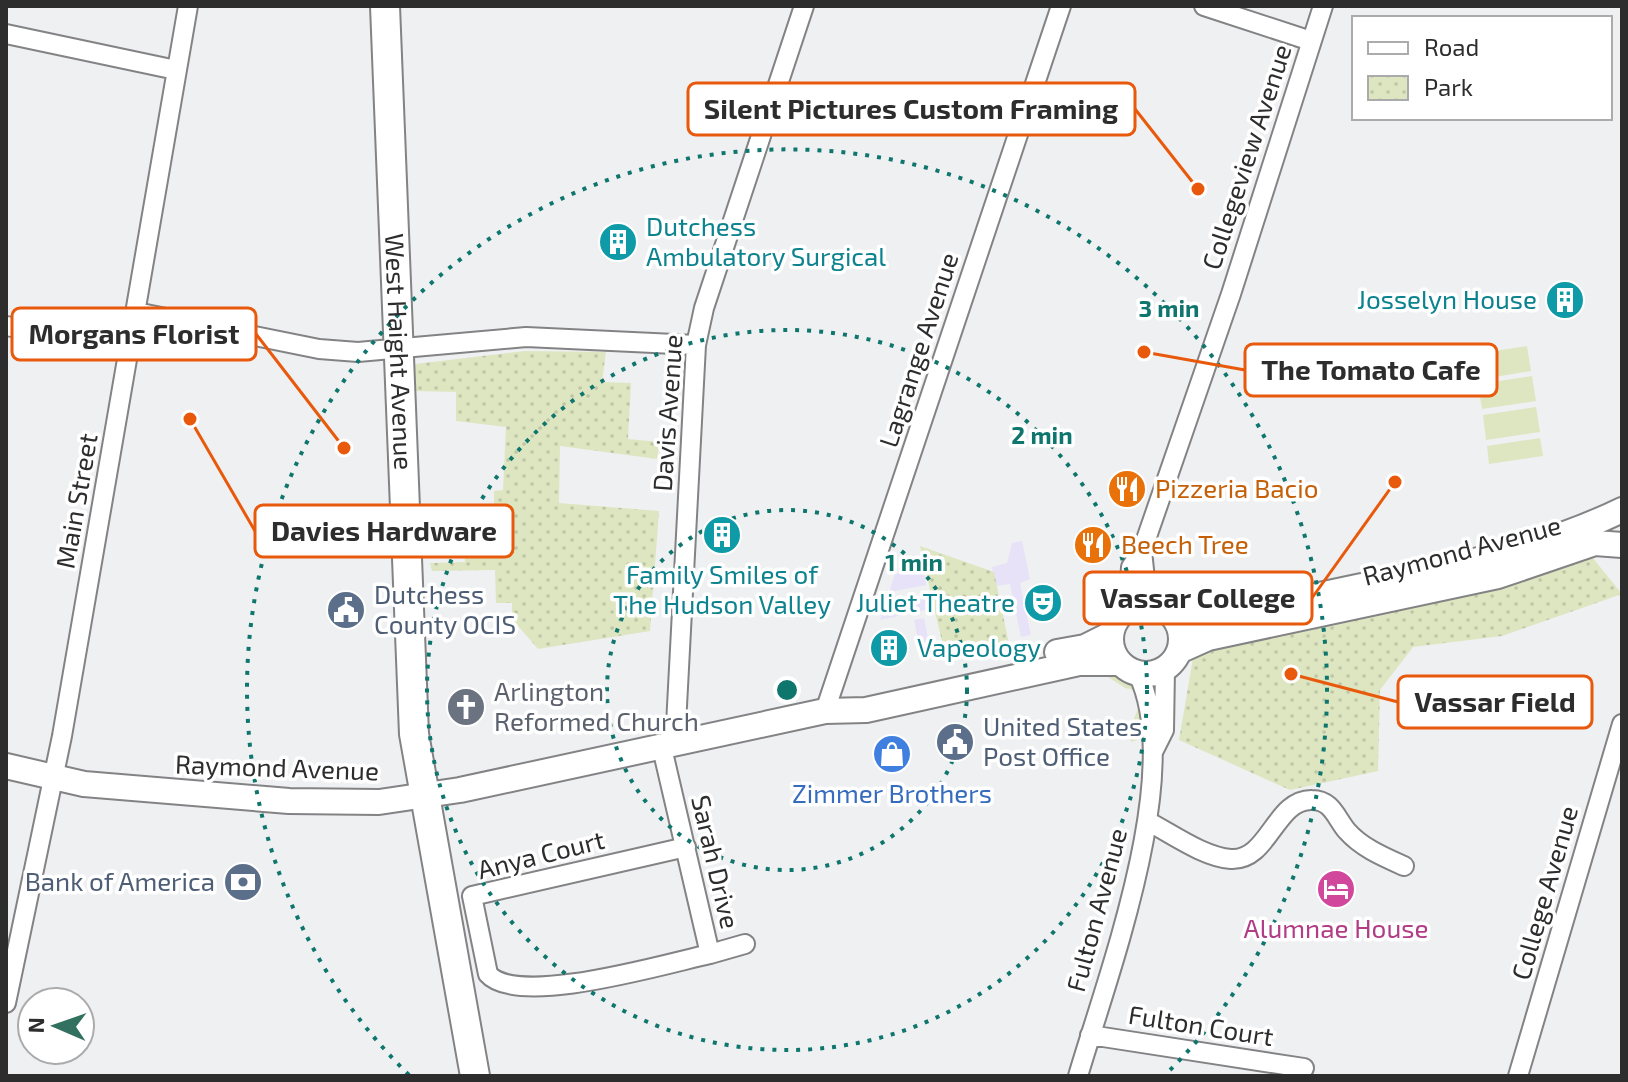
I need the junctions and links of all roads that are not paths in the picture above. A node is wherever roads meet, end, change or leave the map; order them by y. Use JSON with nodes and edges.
{"nodes":[{"id":1,"x":188,"y":6,"type":"edge"},
{"id":2,"x":385,"y":6,"type":"edge"},
{"id":3,"x":804,"y":6,"type":"edge"},
{"id":4,"x":1061,"y":6,"type":"edge"},
{"id":5,"x":1204,"y":6,"type":"edge"},
{"id":6,"x":1323,"y":6,"type":"edge"},
{"id":7,"x":6,"y":34,"type":"edge"},
{"id":8,"x":1311,"y":41,"type":"junction"},
{"id":9,"x":176,"y":70,"type":"junction"},
{"id":10,"x":136,"y":312,"type":"junction"},
{"id":11,"x":6,"y":326,"type":"edge"},
{"id":12,"x":696,"y":345,"type":"junction"},
{"id":13,"x":130,"y":346,"type":"junction"},
{"id":14,"x":398,"y":349,"type":"junction"},
{"id":15,"x":1622,"y":510,"type":"edge"},
{"id":16,"x":1622,"y":545,"type":"edge"},
{"id":17,"x":1142,"y":551,"type":"junction"},
{"id":18,"x":1154,"y":605,"type":"junction"},
{"id":19,"x":1128,"y":609,"type":"junction"},
{"id":20,"x":1178,"y":625,"type":"junction"},
{"id":21,"x":1111,"y":634,"type":"junction"},
{"id":22,"x":1172,"y":660,"type":"junction"},
{"id":23,"x":1129,"y":668,"type":"junction"},
{"id":24,"x":825,"y":711,"type":"junction"},
{"id":25,"x":1622,"y":724,"type":"edge"},
{"id":26,"x":668,"y":746,"type":"junction"},
{"id":27,"x":1152,"y":755,"type":"junction"},
{"id":28,"x":6,"y":766,"type":"edge"},
{"id":29,"x":54,"y":779,"type":"junction"},
{"id":30,"x":423,"y":796,"type":"junction"},
{"id":31,"x":1147,"y":821,"type":"junction"},
{"id":32,"x":686,"y":847,"type":"junction"},
{"id":33,"x":1404,"y":866,"type":"dead end"},
{"id":34,"x":745,"y":944,"type":"dead end"},
{"id":35,"x":710,"y":954,"type":"junction"},
{"id":36,"x":6,"y":1003,"type":"edge"},
{"id":37,"x":1090,"y":1035,"type":"junction"},
{"id":38,"x":1304,"y":1068,"type":"dead end"},
{"id":39,"x":475,"y":1076,"type":"edge"},
{"id":40,"x":1078,"y":1076,"type":"edge"},
{"id":41,"x":1518,"y":1076,"type":"edge"}],
"edges":[{"from":1,"to":9,"type":"street","name":"Main Street"},
{"from":2,"to":14,"type":"highway","name":"West Haight Avenue"},
{"from":3,"to":12,"type":"street","name":"Davis Avenue"},
{"from":4,"to":24,"type":"street","name":"Lagrange Avenue"},
{"from":5,"to":8,"type":"street"},
{"from":6,"to":8,"type":"street","name":"Collegeview Avenue"},
{"from":7,"to":9,"type":"street"},
{"from":8,"to":17,"type":"street","name":"Collegeview Avenue"},
{"from":9,"to":10,"type":"street","name":"Main Street"},
{"from":10,"to":13,"type":"street","name":"Main Street"},
{"from":10,"to":14,"type":"street"},
{"from":11,"to":13,"type":"street"},
{"from":12,"to":14,"type":"street"},
{"from":12,"to":26,"type":"street","name":"Davis Avenue"},
{"from":13,"to":29,"type":"street","name":"Main Street"},
{"from":14,"to":30,"type":"highway","name":"West Haight Avenue"},
{"from":15,"to":20,"type":"main road","name":"Raymond Avenue"},
{"from":16,"to":22,"type":"main road","name":"Raymond Avenue"},
{"from":17,"to":18,"type":"street","name":"Collegeview Avenue"},
{"from":17,"to":19,"type":"street","name":"Collegeview Avenue"},
{"from":18,"to":19,"type":"main road"},
{"from":18,"to":20,"type":"main road"},
{"from":19,"to":21,"type":"main road"},
{"from":20,"to":22,"type":"main road"},
{"from":21,"to":23,"type":"main road"},
{"from":21,"to":24,"type":"main road","name":"Raymond Avenue"},
{"from":22,"to":23,"type":"main road"},
{"from":22,"to":27,"type":"street","name":"Fulton Avenue"},
{"from":23,"to":24,"type":"main road","name":"Raymond Avenue"},
{"from":23,"to":27,"type":"street","name":"Fulton Avenue"},
{"from":24,"to":26,"type":"main road","name":"Raymond Avenue"},
{"from":25,"to":41,"type":"street","name":"College Avenue"},
{"from":26,"to":30,"type":"main road","name":"Raymond Avenue"},
{"from":26,"to":32,"type":"street","name":"Sarah Drive"},
{"from":27,"to":31,"type":"street","name":"Fulton Avenue"},
{"from":28,"to":29,"type":"main road","name":"Raymond Avenue"},
{"from":29,"to":30,"type":"main road","name":"Raymond Avenue"},
{"from":29,"to":36,"type":"street","name":"Main Street"},
{"from":30,"to":39,"type":"highway","name":"West Haight Avenue"},
{"from":31,"to":33,"type":"street"},
{"from":31,"to":37,"type":"street","name":"Fulton Avenue"},
{"from":32,"to":35,"type":"street","name":"Sarah Drive"},
{"from":32,"to":35,"type":"street","name":"Anya Court"},
{"from":34,"to":35,"type":"street","name":"Sarah Drive"},
{"from":37,"to":38,"type":"street","name":"Fulton Court"},
{"from":37,"to":40,"type":"street","name":"Fulton Avenue"}]}
